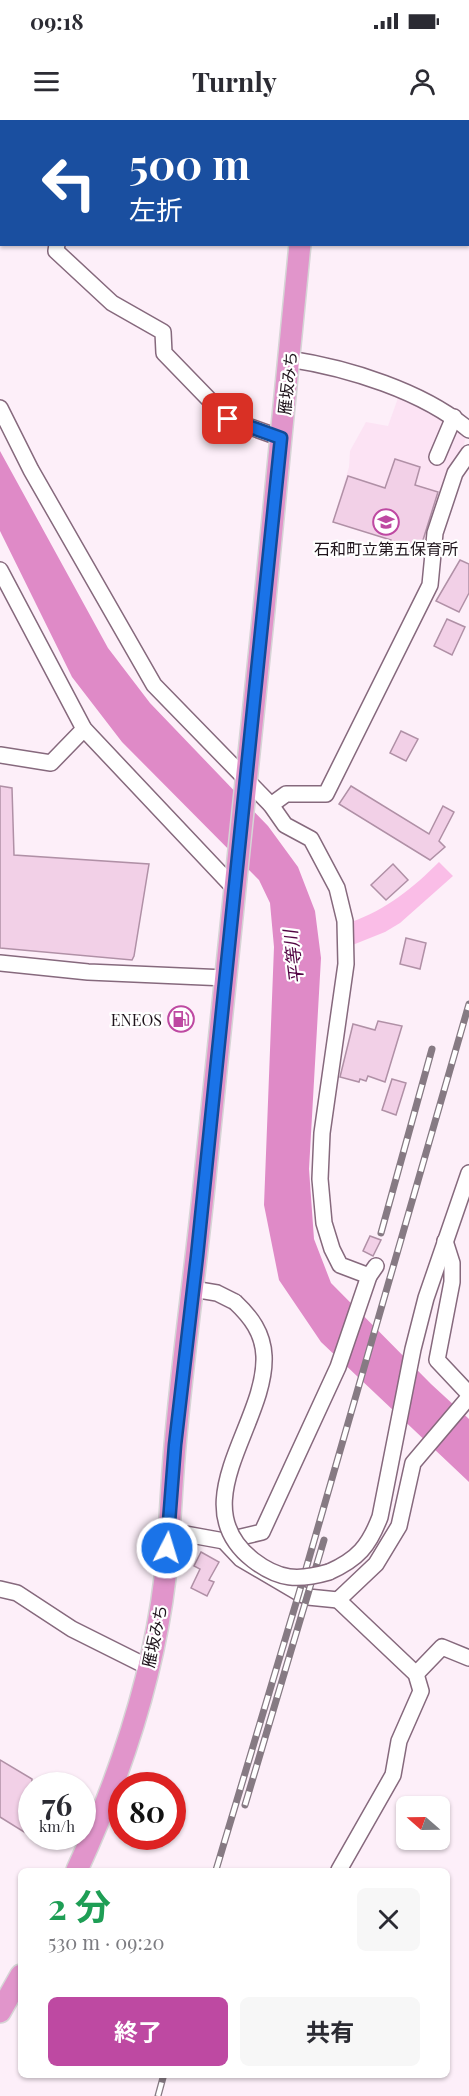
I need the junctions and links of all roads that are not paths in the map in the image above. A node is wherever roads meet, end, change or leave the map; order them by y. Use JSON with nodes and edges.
{"nodes":[{"id":1,"x":57,"y":246,"type":"edge"},
{"id":2,"x":300,"y":246,"type":"edge"},
{"id":3,"x":289,"y":359,"type":"junction"},
{"id":4,"x":0,"y":408,"type":"edge"},
{"id":5,"x":454,"y":417,"type":"junction"},
{"id":6,"x":469,"y":430,"type":"edge"},
{"id":7,"x":281,"y":438,"type":"junction"},
{"id":8,"x":469,"y":453,"type":"edge"},
{"id":9,"x":437,"y":457,"type":"dead end"},
{"id":10,"x":0,"y":570,"type":"edge"},
{"id":11,"x":84,"y":729,"type":"junction"},
{"id":12,"x":0,"y":755,"type":"edge"},
{"id":13,"x":246,"y":788,"type":"junction"},
{"id":14,"x":270,"y":804,"type":"junction"},
{"id":15,"x":236,"y":885,"type":"junction"},
{"id":16,"x":0,"y":963,"type":"edge"},
{"id":17,"x":226,"y":978,"type":"junction"},
{"id":18,"x":469,"y":1173,"type":"edge"},
{"id":19,"x":445,"y":1241,"type":"junction"},
{"id":20,"x":193,"y":1289,"type":"junction"},
{"id":21,"x":467,"y":1399,"type":"edge"},
{"id":22,"x":169,"y":1531,"type":"junction"},
{"id":23,"x":224,"y":1541,"type":"junction"},
{"id":24,"x":0,"y":1589,"type":"edge"},
{"id":25,"x":338,"y":1600,"type":"junction"},
{"id":26,"x":469,"y":1658,"type":"edge"},
{"id":27,"x":148,"y":1667,"type":"junction"},
{"id":28,"x":416,"y":1674,"type":"junction"},
{"id":29,"x":78,"y":1868,"type":"edge"},
{"id":30,"x":340,"y":1868,"type":"edge"},
{"id":31,"x":18,"y":1980,"type":"edge"},
{"id":32,"x":0,"y":2012,"type":"edge"}],
"edges":[{"from":1,"to":7,"type":"street"},
{"from":2,"to":3,"type":"highway","name":"雁坂みち"},
{"from":3,"to":5,"type":"street"},
{"from":3,"to":7,"type":"highway","name":"雁坂みち"},
{"from":4,"to":13,"type":"street"},
{"from":5,"to":6,"type":"street"},
{"from":5,"to":9,"type":"street"},
{"from":7,"to":13,"type":"highway","name":"雁坂みち"},
{"from":8,"to":14,"type":"street"},
{"from":10,"to":11,"type":"street"},
{"from":11,"to":12,"type":"street"},
{"from":11,"to":15,"type":"street"},
{"from":13,"to":14,"type":"street"},
{"from":13,"to":15,"type":"highway","name":"雁坂みち"},
{"from":14,"to":23,"type":"street"},
{"from":15,"to":17,"type":"highway","name":"雁坂みち"},
{"from":16,"to":17,"type":"street"},
{"from":17,"to":20,"type":"highway","name":"雁坂みち"},
{"from":18,"to":19,"type":"street"},
{"from":19,"to":20,"type":"street","bridge":true},
{"from":19,"to":21,"type":"street"},
{"from":20,"to":22,"type":"highway","name":"雁坂みち"},
{"from":21,"to":25,"type":"street"},
{"from":22,"to":23,"type":"street"},
{"from":22,"to":27,"type":"highway","name":"雁坂みち"},
{"from":23,"to":25,"type":"street"},
{"from":24,"to":27,"type":"street"},
{"from":25,"to":28,"type":"street"},
{"from":26,"to":28,"type":"street"},
{"from":27,"to":29,"type":"highway","name":"雁坂みち"},
{"from":28,"to":30,"type":"street"},
{"from":31,"to":32,"type":"highway"}]}
